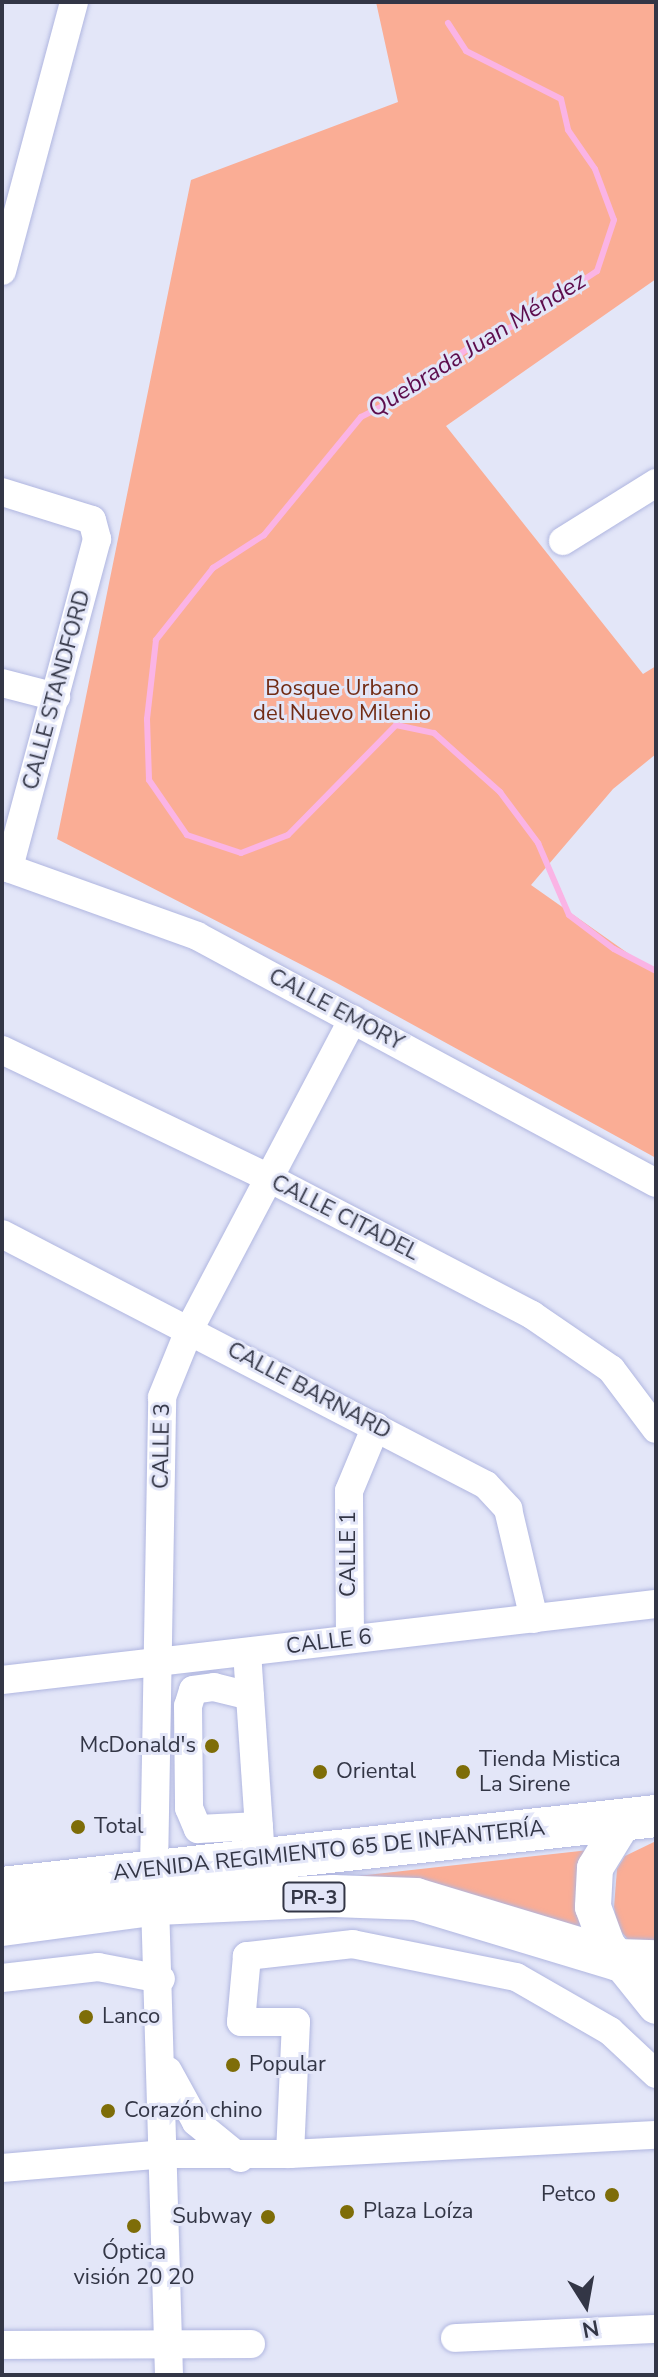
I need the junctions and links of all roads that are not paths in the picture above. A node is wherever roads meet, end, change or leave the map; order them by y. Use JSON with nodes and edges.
{"nodes":[{"id":1,"x":74,"y":2,"type":"edge"},
{"id":2,"x":2,"y":271,"type":"edge"},
{"id":3,"x":656,"y":483,"type":"edge"},
{"id":4,"x":2,"y":492,"type":"edge"},
{"id":5,"x":563,"y":541,"type":"dead end"},
{"id":6,"x":2,"y":683,"type":"edge"},
{"id":7,"x":56,"y":697,"type":"junction"},
{"id":8,"x":5,"y":867,"type":"edge"},
{"id":9,"x":353,"y":1019,"type":"junction"},
{"id":10,"x":2,"y":1050,"type":"edge"},
{"id":11,"x":269,"y":1178,"type":"junction"},
{"id":12,"x":656,"y":1183,"type":"edge"},
{"id":13,"x":2,"y":1234,"type":"edge"},
{"id":14,"x":190,"y":1328,"type":"junction"},
{"id":15,"x":376,"y":1426,"type":"junction"},
{"id":16,"x":656,"y":1429,"type":"edge"},
{"id":17,"x":656,"y":1604,"type":"edge"},
{"id":18,"x":534,"y":1619,"type":"junction"},
{"id":19,"x":350,"y":1639,"type":"junction"},
{"id":20,"x":247,"y":1652,"type":"junction"},
{"id":21,"x":160,"y":1662,"type":"junction"},
{"id":22,"x":2,"y":1680,"type":"edge"},
{"id":23,"x":250,"y":1696,"type":"junction"},
{"id":24,"x":640,"y":1817,"type":"edge"},
{"id":25,"x":260,"y":1842,"type":"junction"},
{"id":26,"x":156,"y":1887,"type":"junction"},
{"id":27,"x":2,"y":1888,"type":"edge"},
{"id":28,"x":2,"y":1925,"type":"edge"},
{"id":29,"x":637,"y":1961,"type":"edge"},
{"id":30,"x":2,"y":1978,"type":"edge"},
{"id":31,"x":161,"y":1979,"type":"junction"},
{"id":32,"x":656,"y":2006,"type":"edge"},
{"id":33,"x":163,"y":2061,"type":"junction"},
{"id":34,"x":656,"y":2074,"type":"edge"},
{"id":35,"x":656,"y":2135,"type":"edge"},
{"id":36,"x":165,"y":2154,"type":"junction"},
{"id":37,"x":290,"y":2154,"type":"junction"},
{"id":38,"x":240,"y":2158,"type":"junction"},
{"id":39,"x":2,"y":2168,"type":"edge"},
{"id":40,"x":656,"y":2329,"type":"edge"},
{"id":41,"x":455,"y":2338,"type":"dead end"},
{"id":42,"x":251,"y":2344,"type":"dead end"},
{"id":43,"x":2,"y":2345,"type":"edge"},
{"id":44,"x":169,"y":2362,"type":"edge"}],
"edges":[{"from":1,"to":2,"type":"street"},
{"from":3,"to":5,"type":"street"},
{"from":4,"to":7,"type":"street","name":"CALLE STANDFORD"},
{"from":6,"to":7,"type":"street"},
{"from":7,"to":8,"type":"street","name":"CALLE STANDFORD"},
{"from":8,"to":9,"type":"street","name":"CALLE EMORY"},
{"from":9,"to":11,"type":"street","name":"CALLE 3"},
{"from":9,"to":12,"type":"street","name":"CALLE EMORY"},
{"from":10,"to":11,"type":"street","name":"CALLE CITADEL"},
{"from":11,"to":14,"type":"street","name":"CALLE 3"},
{"from":11,"to":16,"type":"street","name":"CALLE CITADEL"},
{"from":13,"to":14,"type":"street","name":"CALLE BARNARD"},
{"from":14,"to":15,"type":"street","name":"CALLE BARNARD"},
{"from":14,"to":21,"type":"street","name":"CALLE 3"},
{"from":15,"to":18,"type":"street","name":"CALLE BARNARD"},
{"from":15,"to":19,"type":"street","name":"CALLE 1"},
{"from":17,"to":18,"type":"street","name":"CALLE 6"},
{"from":18,"to":19,"type":"street","name":"CALLE 6"},
{"from":19,"to":20,"type":"street","name":"CALLE 6"},
{"from":20,"to":21,"type":"street","name":"CALLE 6"},
{"from":20,"to":23,"type":"street"},
{"from":21,"to":22,"type":"street","name":"CALLE 6"},
{"from":21,"to":26,"type":"street","name":"CALLE 3"},
{"from":23,"to":25,"type":"street"},
{"from":23,"to":25,"type":"street"},
{"from":24,"to":25,"type":"highway","name":"AVENIDA REGIMIENTO 65 DE INFANTERÍA","number":"PR-3"},
{"from":24,"to":29,"type":"main road"},
{"from":25,"to":26,"type":"highway","name":"AVENIDA REGIMIENTO 65 DE INFANTERÍA","number":"PR-3"},
{"from":26,"to":27,"type":"highway","name":"AVENIDA REGIMIENTO 65 DE INFANTERÍA","number":"PR-3"},
{"from":26,"to":28,"type":"highway","name":"AVENIDA REGIMIENTO 65 DE INFANTERÍA","number":"PR-3"},
{"from":26,"to":29,"type":"highway","name":"AVENIDA REGIMIENTO 65 DE INFANTERÍA","number":"PR-3"},
{"from":26,"to":31,"type":"street","name":"CALLE 3"},
{"from":29,"to":32,"type":"main road"},
{"from":30,"to":31,"type":"street"},
{"from":31,"to":33,"type":"street","name":"CALLE 3"},
{"from":33,"to":36,"type":"street","name":"CALLE 3"},
{"from":33,"to":38,"type":"street"},
{"from":34,"to":37,"type":"street"},
{"from":35,"to":37,"type":"street"},
{"from":36,"to":38,"type":"street"},
{"from":36,"to":39,"type":"street"},
{"from":36,"to":44,"type":"street","name":"CALLE 3"},
{"from":37,"to":38,"type":"street"},
{"from":40,"to":41,"type":"street"},
{"from":42,"to":44,"type":"street"},
{"from":43,"to":44,"type":"street"}]}
